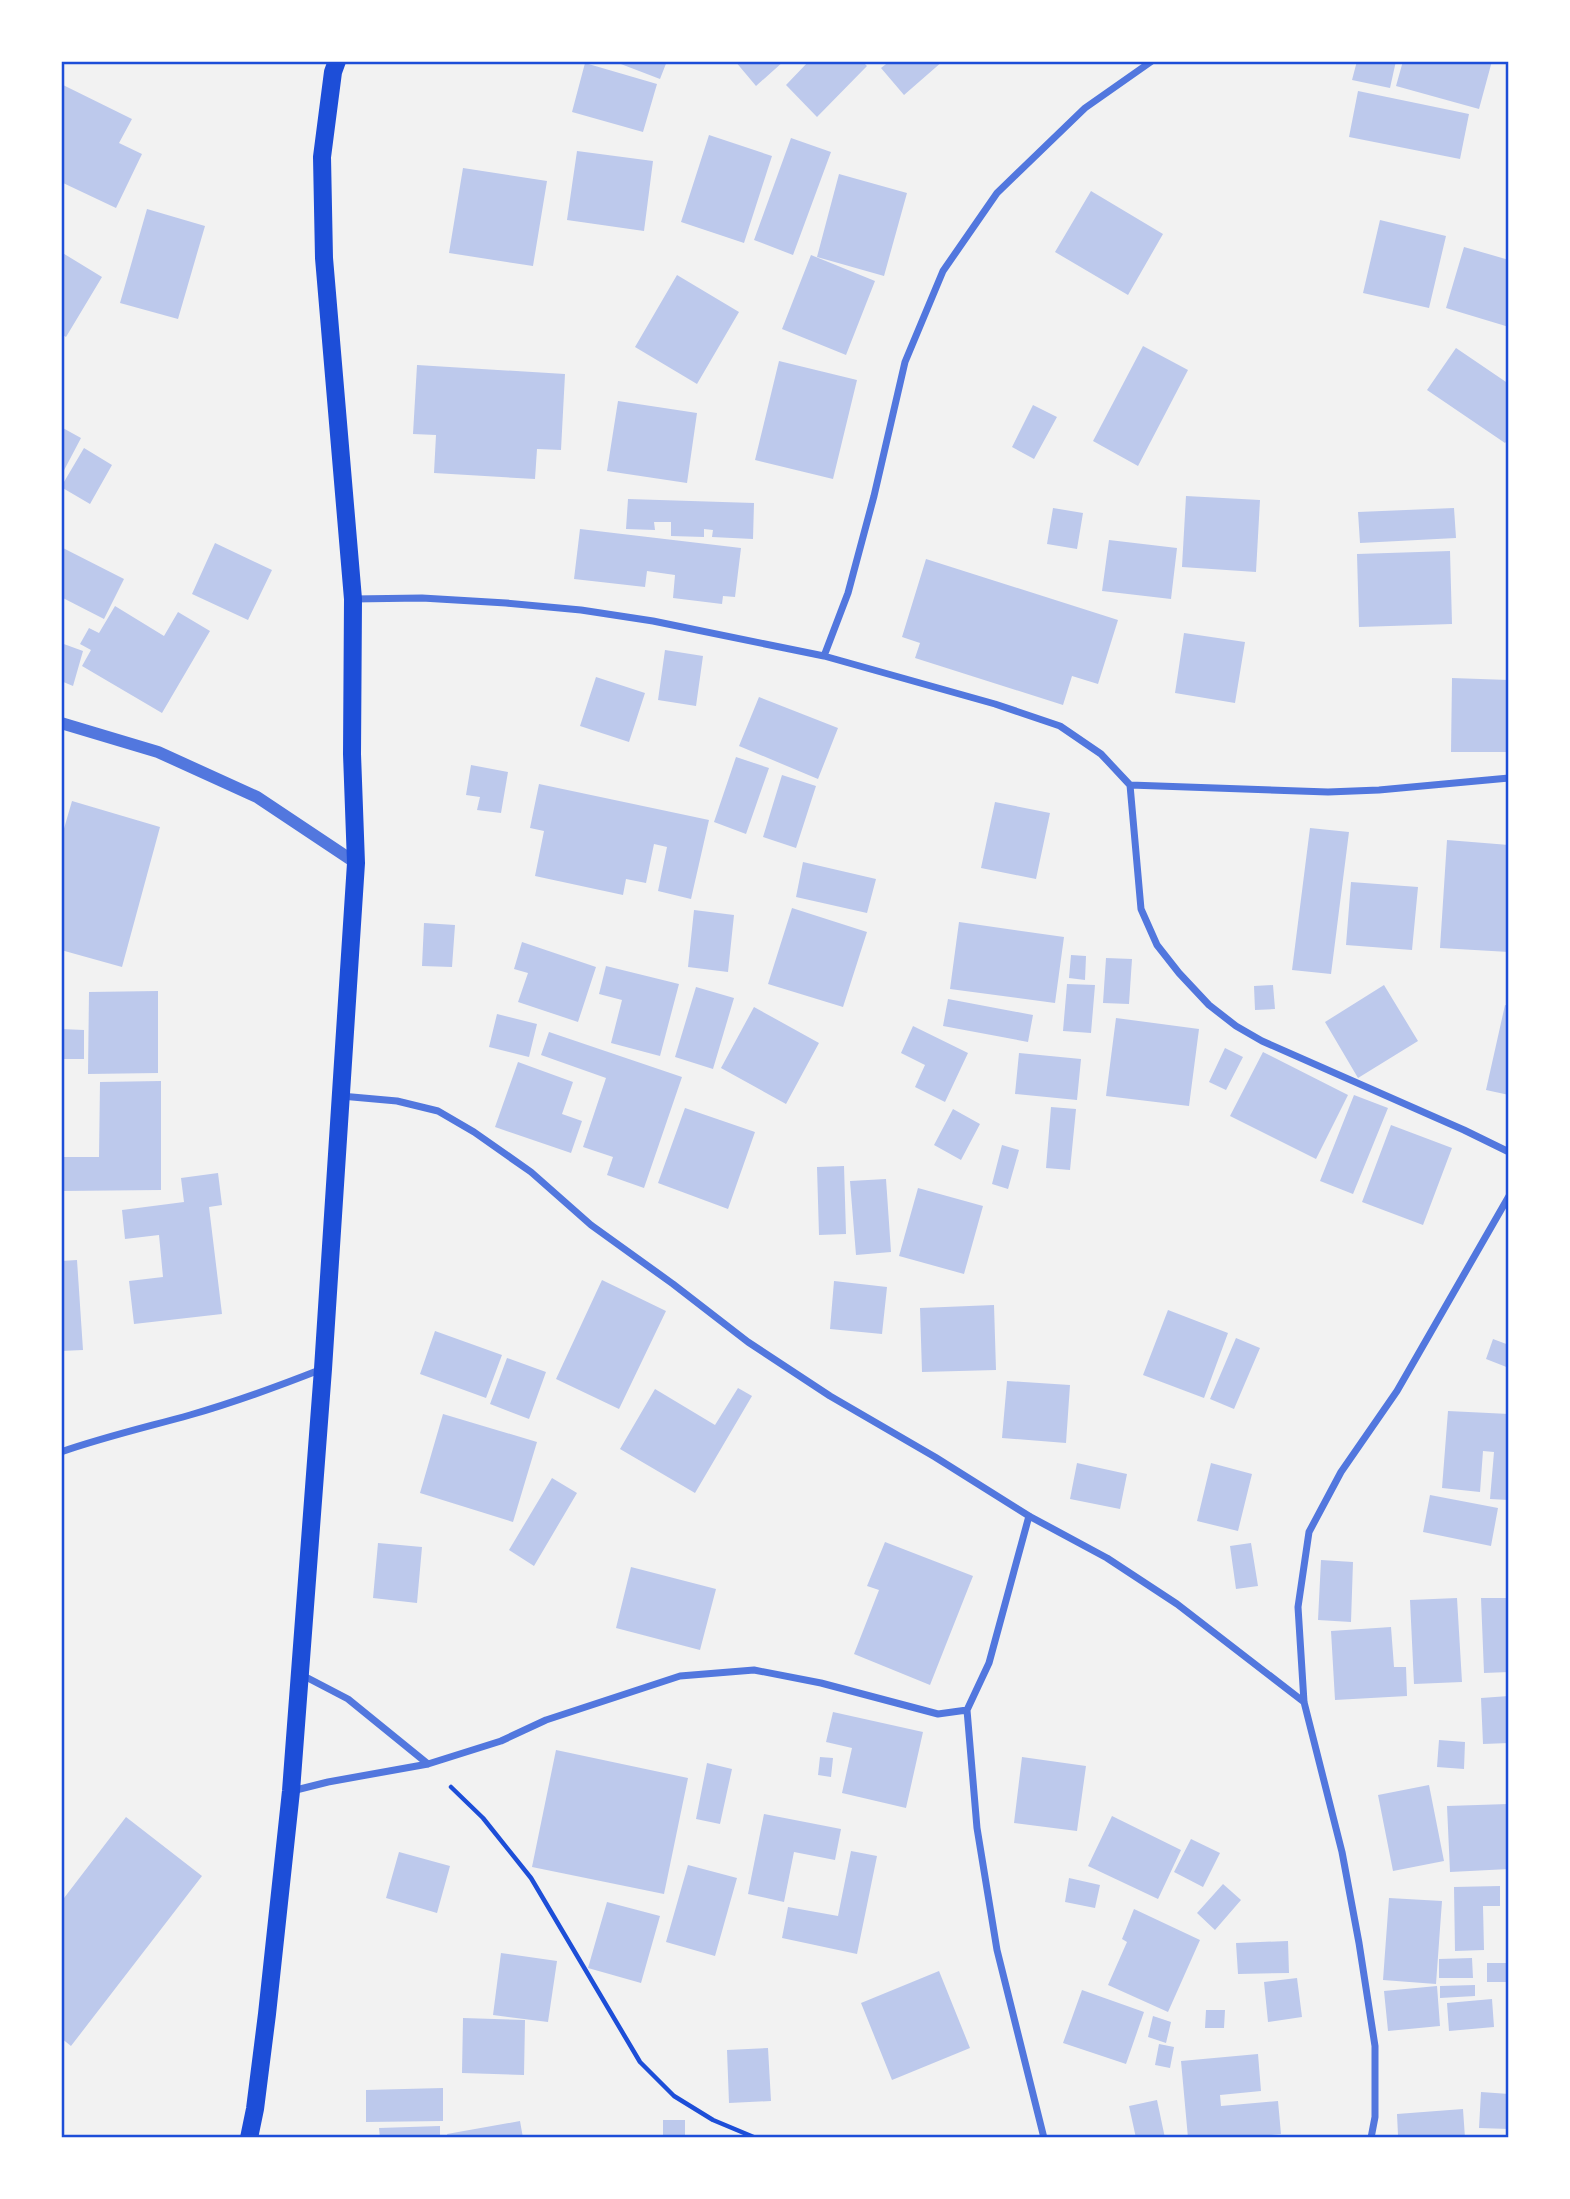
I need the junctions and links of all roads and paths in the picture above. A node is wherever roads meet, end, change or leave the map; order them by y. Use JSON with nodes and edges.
{"nodes":[{"id":1,"x":337,"y":61,"type":"edge"},
{"id":2,"x":1152,"y":61,"type":"edge"},
{"id":3,"x":353,"y":599,"type":"junction"},
{"id":4,"x":824,"y":656,"type":"junction"},
{"id":5,"x":61,"y":723,"type":"edge"},
{"id":6,"x":1509,"y":778,"type":"edge"},
{"id":7,"x":1130,"y":785,"type":"junction"},
{"id":8,"x":356,"y":863,"type":"junction"},
{"id":9,"x":341,"y":1096,"type":"junction"},
{"id":10,"x":1509,"y":1152,"type":"edge"},
{"id":11,"x":1509,"y":1196,"type":"edge"},
{"id":12,"x":323,"y":1369,"type":"junction"},
{"id":13,"x":61,"y":1452,"type":"edge"},
{"id":14,"x":1029,"y":1516,"type":"junction"},
{"id":15,"x":299,"y":1673,"type":"junction"},
{"id":16,"x":1304,"y":1702,"type":"junction"},
{"id":17,"x":967,"y":1710,"type":"junction"},
{"id":18,"x":428,"y":1764,"type":"junction"},
{"id":19,"x":291,"y":1791,"type":"junction"},
{"id":20,"x":249,"y":2138,"type":"edge"},
{"id":21,"x":756,"y":2138,"type":"edge"},
{"id":22,"x":1044,"y":2138,"type":"edge"},
{"id":23,"x":1371,"y":2138,"type":"edge"}],
"edges":[{"from":1,"to":3,"type":"main road"},
{"from":2,"to":4,"type":"street"},
{"from":3,"to":4,"type":"street"},
{"from":3,"to":8,"type":"main road"},
{"from":4,"to":7,"type":"street"},
{"from":5,"to":8,"type":"street"},
{"from":6,"to":7,"type":"street"},
{"from":7,"to":10,"type":"street"},
{"from":8,"to":9,"type":"main road"},
{"from":9,"to":12,"type":"main road"},
{"from":9,"to":14,"type":"street"},
{"from":11,"to":16,"type":"street"},
{"from":12,"to":13,"type":"street"},
{"from":12,"to":15,"type":"main road"},
{"from":14,"to":16,"type":"street"},
{"from":14,"to":17,"type":"street"},
{"from":15,"to":18,"type":"street"},
{"from":15,"to":19,"type":"main road"},
{"from":16,"to":23,"type":"street"},
{"from":17,"to":18,"type":"street"},
{"from":17,"to":22,"type":"street"},
{"from":18,"to":19,"type":"street"},
{"from":18,"to":21,"type":"path"},
{"from":19,"to":20,"type":"main road"}]}
